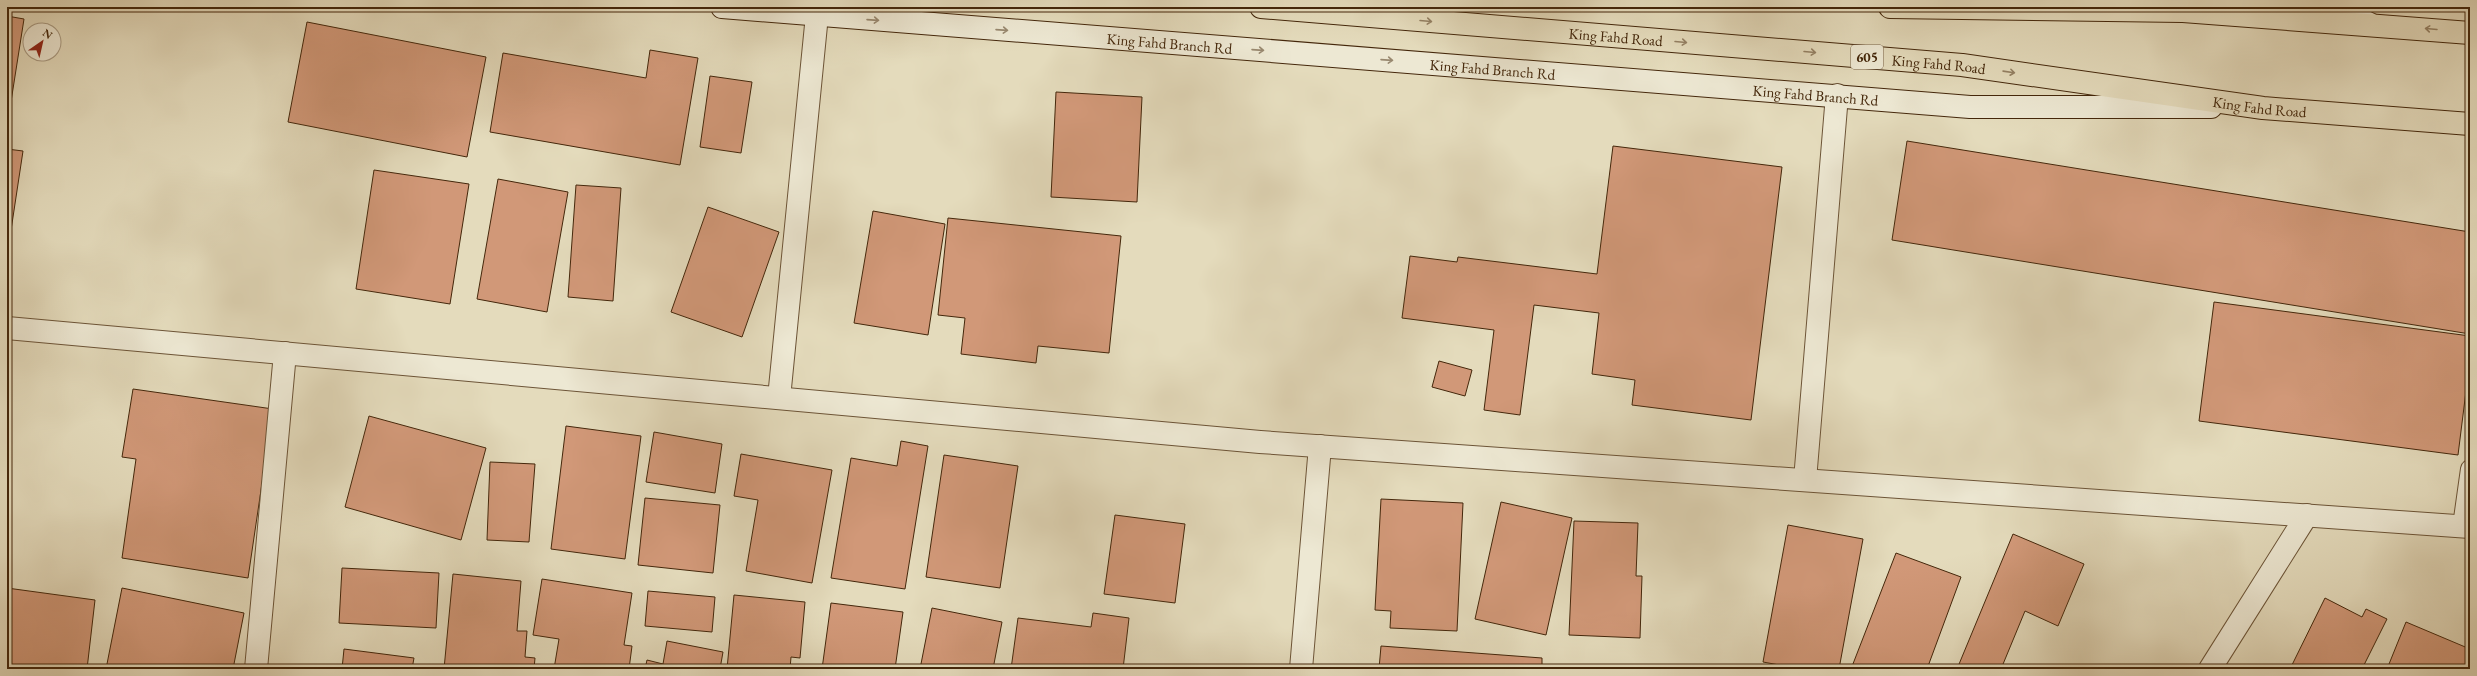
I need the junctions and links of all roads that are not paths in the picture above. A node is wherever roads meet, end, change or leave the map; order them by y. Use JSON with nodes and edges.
{"nodes":[{"id":1,"x":722,"y":7,"type":"edge"},
{"id":2,"x":1261,"y":7,"type":"edge"},
{"id":3,"x":1890,"y":7,"type":"edge"},
{"id":4,"x":2159,"y":7,"type":"edge"},
{"id":5,"x":2336,"y":7,"type":"edge"},
{"id":6,"x":2183,"y":11,"type":"junction"},
{"id":7,"x":817,"y":15,"type":"junction"},
{"id":8,"x":2370,"y":24,"type":"junction"},
{"id":9,"x":2470,"y":33,"type":"edge"},
{"id":10,"x":1836,"y":95,"type":"junction"},
{"id":11,"x":2263,"y":108,"type":"junction"},
{"id":12,"x":2470,"y":124,"type":"edge"},
{"id":13,"x":7,"y":328,"type":"edge"},
{"id":14,"x":285,"y":353,"type":"junction"},
{"id":15,"x":779,"y":398,"type":"junction"},
{"id":16,"x":1320,"y":446,"type":"junction"},
{"id":17,"x":2470,"y":469,"type":"edge"},
{"id":18,"x":1805,"y":480,"type":"junction"},
{"id":19,"x":2307,"y":515,"type":"junction"},
{"id":20,"x":2466,"y":527,"type":"edge"},
{"id":21,"x":256,"y":669,"type":"edge"},
{"id":22,"x":1301,"y":669,"type":"edge"},
{"id":23,"x":2210,"y":669,"type":"edge"}],
"edges":[{"from":1,"to":7,"type":"street","name":"King Fahd Branch Rd"},
{"from":2,"to":11,"type":"highway","name":"King Fahd Road","number":"605","one_way":true},
{"from":3,"to":6,"type":"highway"},
{"from":4,"to":6,"type":"street"},
{"from":5,"to":8,"type":"street"},
{"from":6,"to":8,"type":"highway"},
{"from":7,"to":10,"type":"street","name":"King Fahd Branch Rd","one_way":true},
{"from":7,"to":15,"type":"street"},
{"from":9,"to":8,"type":"highway","one_way":true},
{"from":10,"to":11,"type":"street","name":"King Fahd Branch Rd"},
{"from":10,"to":18,"type":"street"},
{"from":11,"to":12,"type":"highway","name":"King Fahd Road","number":"605"},
{"from":13,"to":14,"type":"street"},
{"from":14,"to":15,"type":"street"},
{"from":14,"to":21,"type":"street"},
{"from":15,"to":16,"type":"street"},
{"from":16,"to":18,"type":"street"},
{"from":16,"to":22,"type":"street"},
{"from":17,"to":20,"type":"lane"},
{"from":18,"to":19,"type":"street"},
{"from":19,"to":20,"type":"street"},
{"from":19,"to":23,"type":"street"}]}
